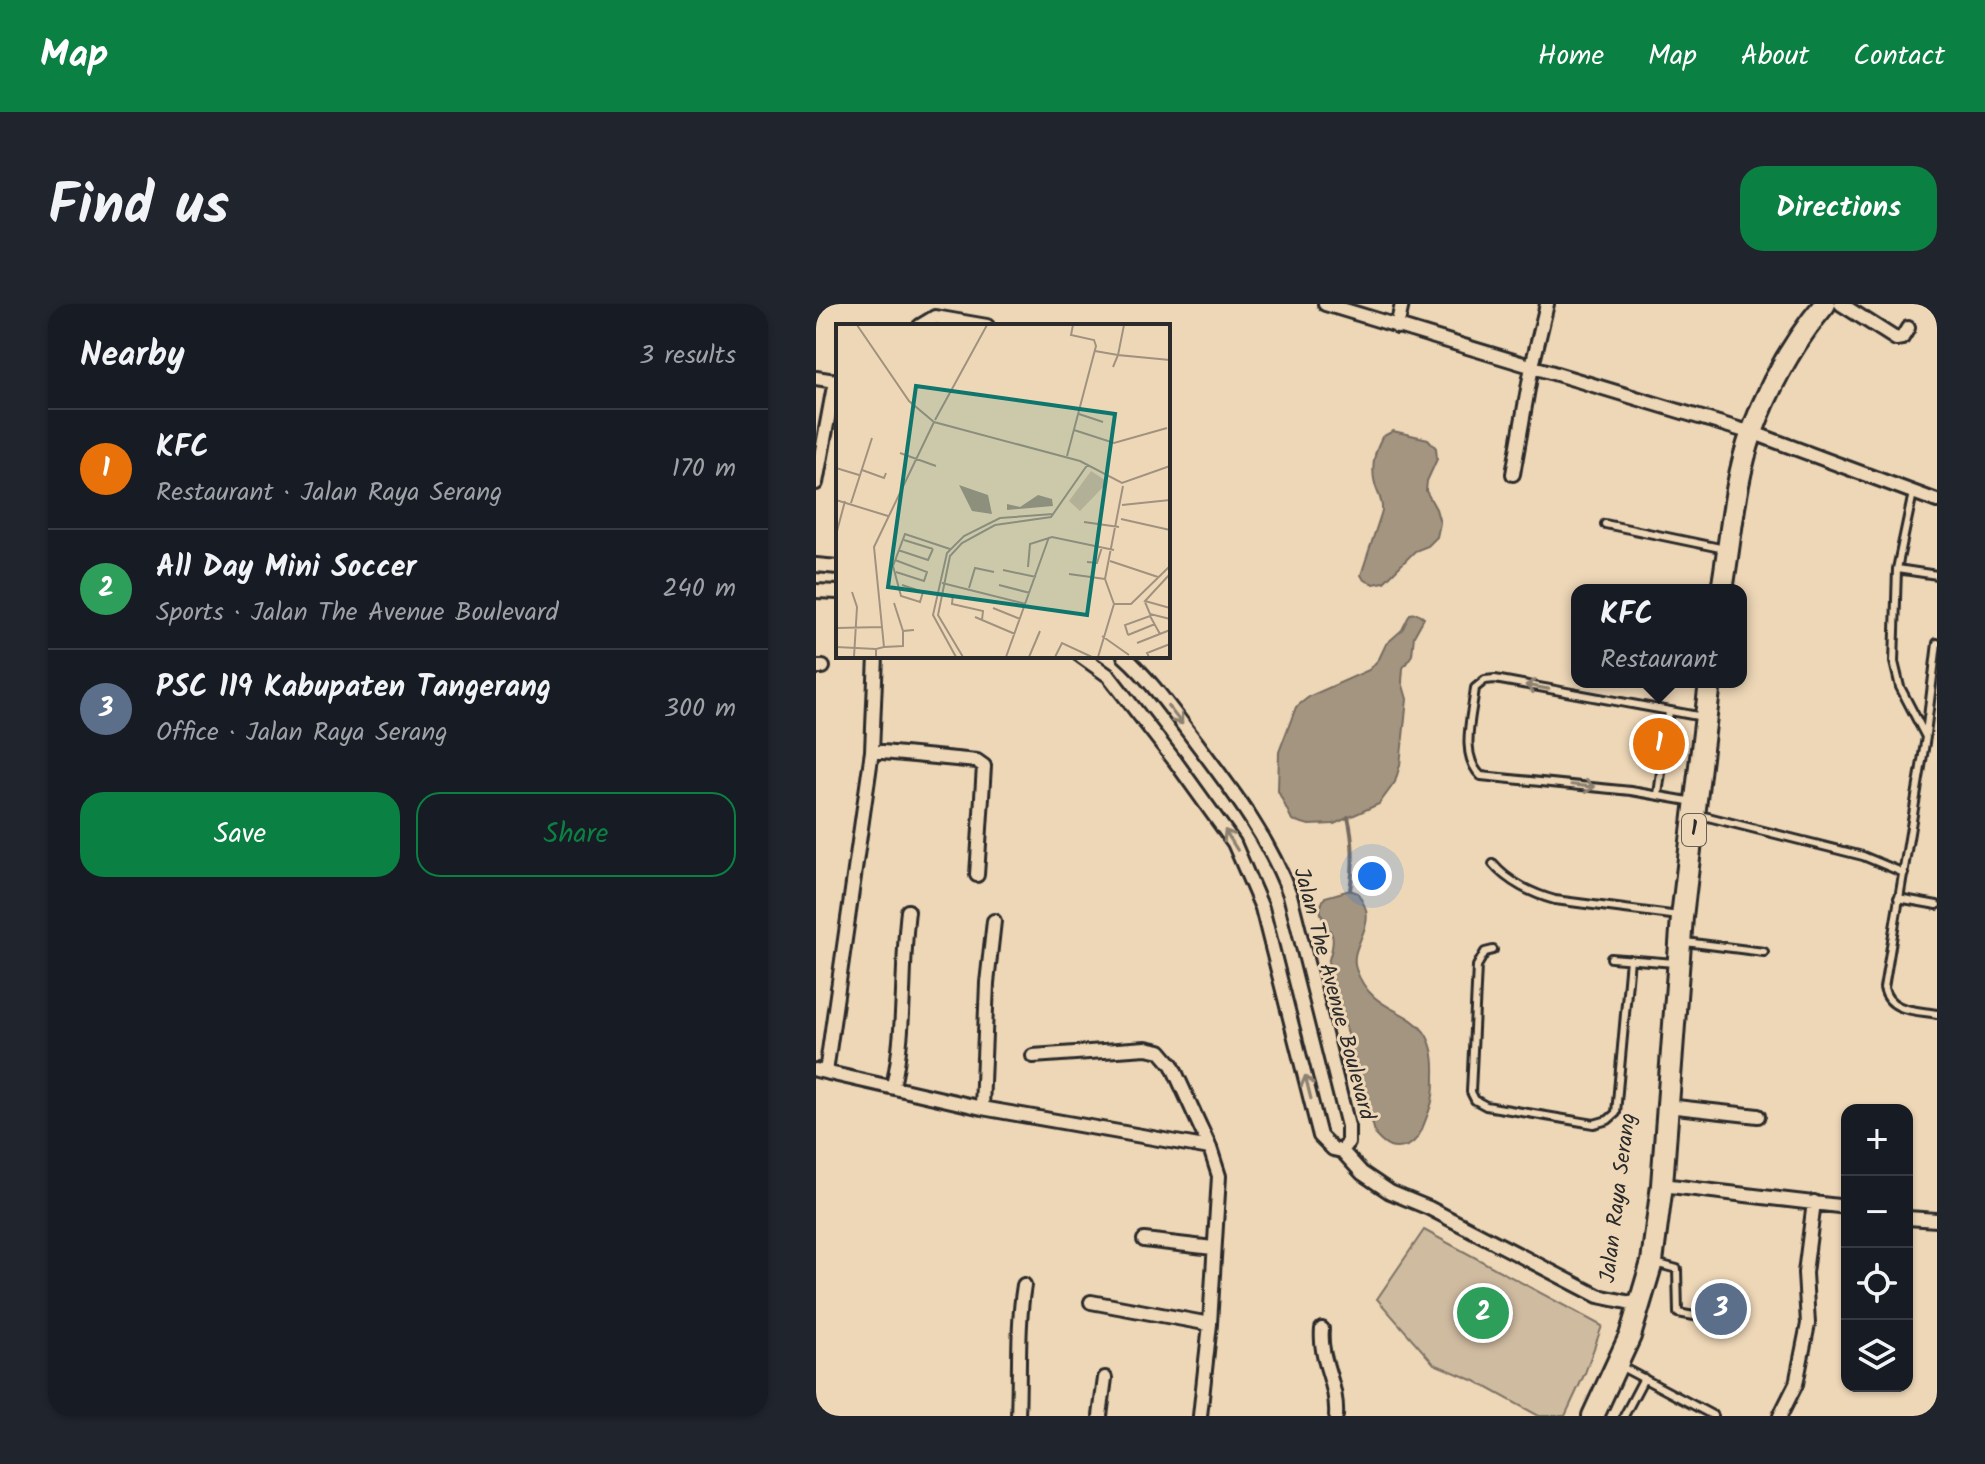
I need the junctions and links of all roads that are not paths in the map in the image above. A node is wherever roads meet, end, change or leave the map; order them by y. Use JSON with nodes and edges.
{"nodes":[{"id":1,"x":1325,"y":304,"type":"edge"},
{"id":2,"x":1402,"y":304,"type":"edge"},
{"id":3,"x":1547,"y":304,"type":"edge"},
{"id":4,"x":1825,"y":304,"type":"edge"},
{"id":5,"x":1841,"y":304,"type":"edge"},
{"id":6,"x":923,"y":324,"type":"edge"},
{"id":7,"x":967,"y":324,"type":"edge"},
{"id":8,"x":1397,"y":327,"type":"junction"},
{"id":9,"x":1908,"y":328,"type":"dead end"},
{"id":10,"x":1532,"y":366,"type":"junction"},
{"id":11,"x":816,"y":378,"type":"edge"},
{"id":12,"x":836,"y":380,"type":"edge"},
{"id":13,"x":1757,"y":435,"type":"junction"},
{"id":14,"x":1513,"y":474,"type":"dead end"},
{"id":15,"x":816,"y":483,"type":"edge"},
{"id":16,"x":1913,"y":493,"type":"junction"},
{"id":17,"x":1937,"y":501,"type":"edge"},
{"id":18,"x":1605,"y":524,"type":"dead end"},
{"id":19,"x":1729,"y":548,"type":"junction"},
{"id":20,"x":816,"y":565,"type":"edge"},
{"id":21,"x":836,"y":567,"type":"edge"},
{"id":22,"x":1897,"y":569,"type":"junction"},
{"id":23,"x":1937,"y":575,"type":"edge"},
{"id":24,"x":1723,"y":584,"type":"edge"},
{"id":25,"x":816,"y":591,"type":"edge"},
{"id":26,"x":836,"y":592,"type":"edge"},
{"id":27,"x":1937,"y":643,"type":"edge"},
{"id":28,"x":876,"y":658,"type":"edge"},
{"id":29,"x":1084,"y":658,"type":"edge"},
{"id":30,"x":1125,"y":658,"type":"edge"},
{"id":31,"x":1127,"y":658,"type":"edge"},
{"id":32,"x":1109,"y":676,"type":"junction"},
{"id":33,"x":1709,"y":688,"type":"edge"},
{"id":34,"x":1933,"y":703,"type":"edge"},
{"id":35,"x":1669,"y":711,"type":"junction"},
{"id":36,"x":1706,"y":717,"type":"junction"},
{"id":37,"x":1926,"y":737,"type":"junction"},
{"id":38,"x":872,"y":751,"type":"junction"},
{"id":39,"x":1658,"y":795,"type":"junction"},
{"id":40,"x":1697,"y":808,"type":"junction"},
{"id":41,"x":1493,"y":864,"type":"dead end"},
{"id":42,"x":1904,"y":873,"type":"junction"},
{"id":43,"x":977,"y":875,"type":"dead end"},
{"id":44,"x":1898,"y":898,"type":"junction"},
{"id":45,"x":1937,"y":905,"type":"edge"},
{"id":46,"x":908,"y":911,"type":"dead end"},
{"id":47,"x":1682,"y":917,"type":"junction"},
{"id":48,"x":994,"y":921,"type":"dead end"},
{"id":49,"x":1681,"y":941,"type":"junction"},
{"id":50,"x":1493,"y":950,"type":"dead end"},
{"id":51,"x":1764,"y":952,"type":"dead end"},
{"id":52,"x":1611,"y":958,"type":"dead end"},
{"id":53,"x":1630,"y":959,"type":"junction"},
{"id":54,"x":1678,"y":970,"type":"junction"},
{"id":55,"x":1937,"y":1014,"type":"edge"},
{"id":56,"x":1033,"y":1056,"type":"dead end"},
{"id":57,"x":821,"y":1071,"type":"edge"},
{"id":58,"x":893,"y":1086,"type":"junction"},
{"id":59,"x":1667,"y":1106,"type":"junction"},
{"id":60,"x":982,"y":1108,"type":"junction"},
{"id":61,"x":1758,"y":1116,"type":"dead end"},
{"id":62,"x":1210,"y":1148,"type":"junction"},
{"id":63,"x":1342,"y":1151,"type":"junction"},
{"id":64,"x":1662,"y":1185,"type":"junction"},
{"id":65,"x":1814,"y":1202,"type":"junction"},
{"id":66,"x":1841,"y":1206,"type":"edge"},
{"id":67,"x":1937,"y":1220,"type":"edge"},
{"id":68,"x":1913,"y":1222,"type":"edge"},
{"id":69,"x":1144,"y":1240,"type":"dead end"},
{"id":70,"x":1213,"y":1248,"type":"junction"},
{"id":71,"x":1652,"y":1262,"type":"junction"},
{"id":72,"x":1024,"y":1285,"type":"dead end"},
{"id":73,"x":1091,"y":1302,"type":"dead end"},
{"id":74,"x":1636,"y":1303,"type":"junction"},
{"id":75,"x":1721,"y":1321,"type":"dead end"},
{"id":76,"x":1210,"y":1324,"type":"junction"},
{"id":77,"x":1322,"y":1329,"type":"dead end"},
{"id":78,"x":1617,"y":1365,"type":"junction"},
{"id":79,"x":1105,"y":1378,"type":"dead end"},
{"id":80,"x":1644,"y":1378,"type":"junction"},
{"id":81,"x":1018,"y":1416,"type":"edge"},
{"id":82,"x":1100,"y":1416,"type":"edge"},
{"id":83,"x":1200,"y":1416,"type":"edge"},
{"id":84,"x":1336,"y":1416,"type":"edge"},
{"id":85,"x":1578,"y":1416,"type":"edge"},
{"id":86,"x":1593,"y":1416,"type":"edge"},
{"id":87,"x":1624,"y":1416,"type":"edge"},
{"id":88,"x":1714,"y":1416,"type":"edge"},
{"id":89,"x":1780,"y":1416,"type":"edge"}],
"edges":[{"from":1,"to":8,"type":"street"},
{"from":2,"to":8,"type":"street"},
{"from":3,"to":10,"type":"street"},
{"from":4,"to":13,"type":"highway"},
{"from":5,"to":9,"type":"street"},
{"from":6,"to":7,"type":"street"},
{"from":8,"to":10,"type":"street"},
{"from":10,"to":13,"type":"street"},
{"from":10,"to":14,"type":"street"},
{"from":11,"to":12,"type":"street"},
{"from":12,"to":15,"type":"street"},
{"from":13,"to":16,"type":"street"},
{"from":13,"to":19,"type":"highway"},
{"from":16,"to":17,"type":"street"},
{"from":16,"to":22,"type":"lane"},
{"from":18,"to":19,"type":"lane"},
{"from":19,"to":24,"type":"highway"},
{"from":20,"to":21,"type":"street"},
{"from":22,"to":23,"type":"lane"},
{"from":22,"to":37,"type":"lane"},
{"from":25,"to":26,"type":"street"},
{"from":27,"to":34,"type":"lane"},
{"from":28,"to":38,"type":"street"},
{"from":29,"to":32,"type":"street","name":"Jalan The Avenue Boulevard"},
{"from":30,"to":32,"type":"street"},
{"from":31,"to":63,"type":"street","name":"Jalan The Avenue Boulevard","one_way":true},
{"from":63,"to":32,"type":"street","name":"Jalan The Avenue Boulevard","one_way":true},
{"from":33,"to":36,"type":"highway","name":"Jalan Raya Serang","number":"1"},
{"from":34,"to":37,"type":"lane"},
{"from":35,"to":36,"type":"lane"},
{"from":35,"to":39,"type":"lane"},
{"from":35,"to":39,"type":"lane","one_way":true},
{"from":36,"to":40,"type":"highway","name":"Jalan Raya Serang","number":"1"},
{"from":37,"to":42,"type":"lane"},
{"from":38,"to":43,"type":"street"},
{"from":38,"to":57,"type":"street"},
{"from":39,"to":40,"type":"lane"},
{"from":40,"to":42,"type":"lane"},
{"from":40,"to":47,"type":"highway","name":"Jalan Raya Serang","number":"1"},
{"from":41,"to":47,"type":"lane"},
{"from":42,"to":44,"type":"lane"},
{"from":44,"to":45,"type":"lane"},
{"from":44,"to":55,"type":"lane"},
{"from":46,"to":58,"type":"street"},
{"from":47,"to":49,"type":"highway","name":"Jalan Raya Serang","number":"1"},
{"from":48,"to":60,"type":"street"},
{"from":49,"to":51,"type":"lane"},
{"from":49,"to":54,"type":"highway","name":"Jalan Raya Serang","number":"1"},
{"from":50,"to":53,"type":"lane"},
{"from":52,"to":53,"type":"lane"},
{"from":53,"to":54,"type":"lane"},
{"from":54,"to":59,"type":"highway","name":"Jalan Raya Serang","number":"1"},
{"from":54,"to":74,"type":"highway","name":"Jalan Raya Serang","number":"1"},
{"from":56,"to":62,"type":"street"},
{"from":57,"to":58,"type":"street"},
{"from":58,"to":60,"type":"street"},
{"from":59,"to":61,"type":"street"},
{"from":59,"to":64,"type":"highway","name":"Jalan Raya Serang","number":"1"},
{"from":60,"to":62,"type":"street"},
{"from":62,"to":70,"type":"street"},
{"from":63,"to":74,"type":"street","name":"Jalan The Avenue Boulevard"},
{"from":64,"to":65,"type":"street"},
{"from":64,"to":71,"type":"highway","name":"Jalan Raya Serang","number":"1"},
{"from":65,"to":66,"type":"street"},
{"from":65,"to":89,"type":"street"},
{"from":67,"to":68,"type":"street"},
{"from":69,"to":70,"type":"street"},
{"from":70,"to":76,"type":"street"},
{"from":71,"to":74,"type":"highway","name":"Jalan Raya Serang","number":"1"},
{"from":71,"to":75,"type":"lane"},
{"from":72,"to":81,"type":"street"},
{"from":73,"to":76,"type":"street"},
{"from":74,"to":78,"type":"highway","name":"Jalan Raya Serang","number":"1"},
{"from":74,"to":85,"type":"highway","name":"Jalan Raya Serang","number":"1"},
{"from":76,"to":83,"type":"street"},
{"from":77,"to":84,"type":"street"},
{"from":78,"to":80,"type":"lane"},
{"from":78,"to":86,"type":"highway","name":"Jalan Raya Serang","number":"1"},
{"from":79,"to":82,"type":"street"},
{"from":80,"to":87,"type":"lane"},
{"from":80,"to":88,"type":"lane"}]}
